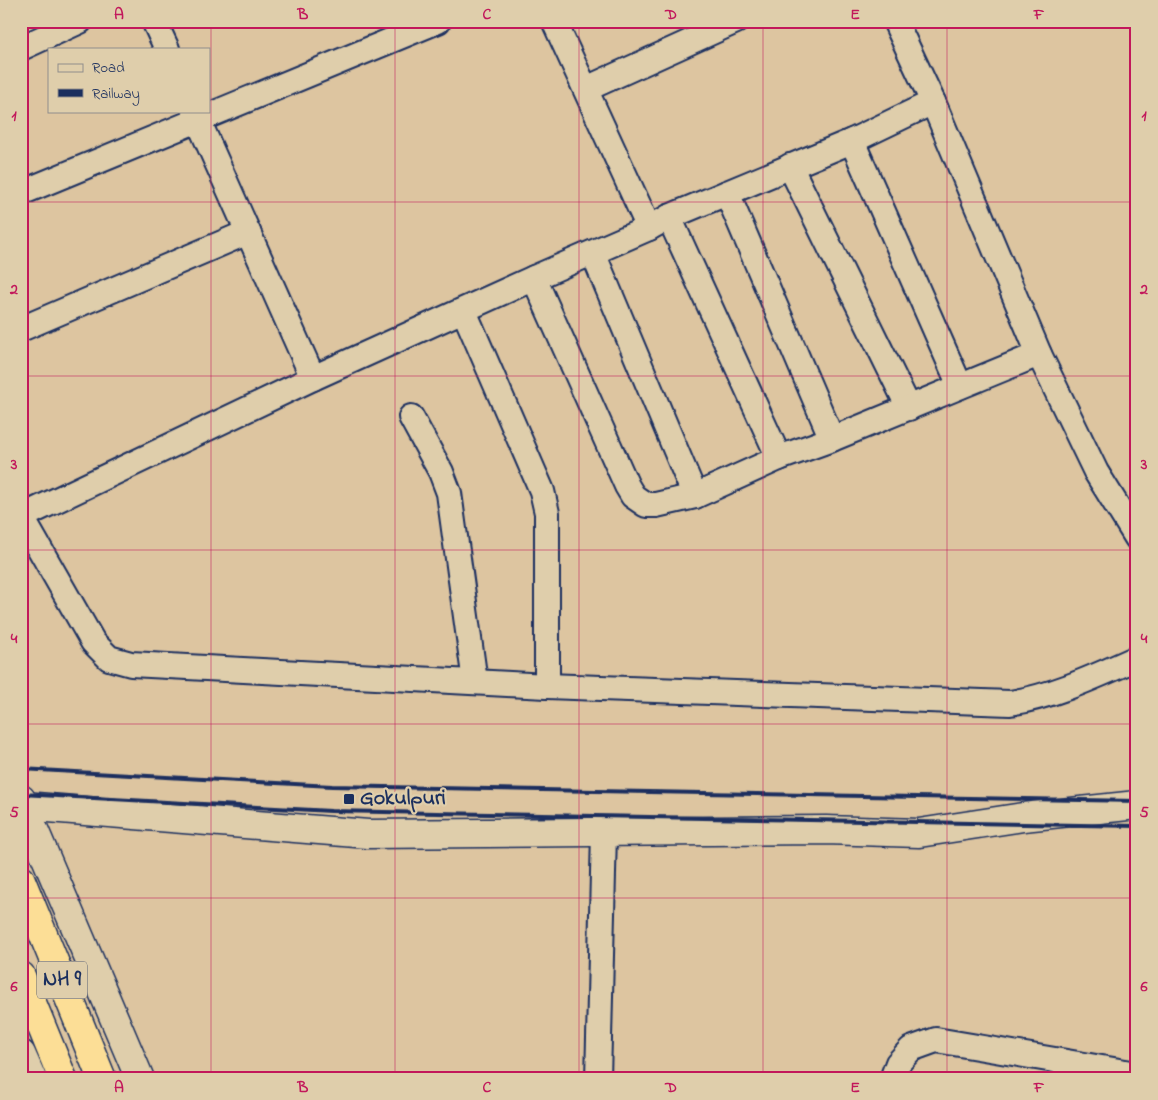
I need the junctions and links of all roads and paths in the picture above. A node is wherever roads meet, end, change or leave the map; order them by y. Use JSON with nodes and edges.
{"nodes":[{"id":1,"x":80,"y":21,"type":"edge"},
{"id":2,"x":154,"y":21,"type":"edge"},
{"id":3,"x":438,"y":21,"type":"edge"},
{"id":4,"x":554,"y":21,"type":"edge"},
{"id":5,"x":736,"y":21,"type":"edge"},
{"id":6,"x":895,"y":21,"type":"edge"},
{"id":7,"x":21,"y":48,"type":"edge"},
{"id":8,"x":166,"y":48,"type":"edge"},
{"id":9,"x":586,"y":89,"type":"junction"},
{"id":10,"x":933,"y":102,"type":"junction"},
{"id":11,"x":210,"y":110,"type":"edge"},
{"id":12,"x":196,"y":115,"type":"edge"},
{"id":13,"x":852,"y":141,"type":"junction"},
{"id":14,"x":790,"y":166,"type":"junction"},
{"id":15,"x":21,"y":193,"type":"edge"},
{"id":16,"x":727,"y":193,"type":"junction"},
{"id":17,"x":659,"y":223,"type":"junction"},
{"id":18,"x":248,"y":232,"type":"junction"},
{"id":19,"x":593,"y":253,"type":"junction"},
{"id":20,"x":534,"y":278,"type":"junction"},
{"id":21,"x":464,"y":311,"type":"junction"},
{"id":22,"x":21,"y":329,"type":"edge"},
{"id":23,"x":1039,"y":354,"type":"junction"},
{"id":24,"x":313,"y":378,"type":"junction"},
{"id":25,"x":960,"y":386,"type":"junction"},
{"id":26,"x":909,"y":408,"type":"junction"},
{"id":27,"x":411,"y":418,"type":"dead end"},
{"id":28,"x":832,"y":439,"type":"junction"},
{"id":29,"x":779,"y":458,"type":"junction"},
{"id":30,"x":695,"y":496,"type":"junction"},
{"id":31,"x":21,"y":516,"type":"edge"},
{"id":32,"x":1137,"y":538,"type":"edge"},
{"id":33,"x":1137,"y":658,"type":"edge"},
{"id":34,"x":475,"y":682,"type":"junction"},
{"id":35,"x":548,"y":686,"type":"junction"},
{"id":36,"x":22,"y":803,"type":"edge"},
{"id":37,"x":1137,"y":805,"type":"edge"},
{"id":38,"x":604,"y":832,"type":"junction"},
{"id":39,"x":21,"y":880,"type":"edge"},
{"id":40,"x":21,"y":976,"type":"edge"},
{"id":41,"x":21,"y":1054,"type":"edge"},
{"id":42,"x":1137,"y":1074,"type":"edge"},
{"id":43,"x":32,"y":1079,"type":"edge"},
{"id":44,"x":63,"y":1079,"type":"edge"},
{"id":45,"x":102,"y":1079,"type":"edge"},
{"id":46,"x":140,"y":1079,"type":"edge"},
{"id":47,"x":598,"y":1079,"type":"edge"},
{"id":48,"x":892,"y":1079,"type":"edge"}],
"edges":[{"from":1,"to":7,"type":"street"},
{"from":2,"to":8,"type":"street"},
{"from":3,"to":11,"type":"street"},
{"from":4,"to":9,"type":"street"},
{"from":5,"to":9,"type":"street"},
{"from":6,"to":10,"type":"street"},
{"from":9,"to":17,"type":"street"},
{"from":10,"to":13,"type":"street"},
{"from":10,"to":23,"type":"street"},
{"from":12,"to":15,"type":"street"},
{"from":12,"to":18,"type":"street"},
{"from":13,"to":14,"type":"street"},
{"from":13,"to":25,"type":"street"},
{"from":14,"to":16,"type":"street"},
{"from":14,"to":26,"type":"street"},
{"from":16,"to":17,"type":"street"},
{"from":16,"to":28,"type":"street"},
{"from":17,"to":19,"type":"street"},
{"from":17,"to":29,"type":"street"},
{"from":18,"to":22,"type":"street"},
{"from":18,"to":24,"type":"street"},
{"from":19,"to":20,"type":"street"},
{"from":19,"to":30,"type":"street"},
{"from":20,"to":21,"type":"street"},
{"from":20,"to":30,"type":"street"},
{"from":21,"to":24,"type":"street"},
{"from":21,"to":35,"type":"street"},
{"from":23,"to":25,"type":"street"},
{"from":23,"to":32,"type":"street"},
{"from":24,"to":31,"type":"street"},
{"from":25,"to":26,"type":"street"},
{"from":26,"to":28,"type":"street"},
{"from":27,"to":34,"type":"street"},
{"from":28,"to":29,"type":"street"},
{"from":29,"to":30,"type":"street"},
{"from":31,"to":34,"type":"street"},
{"from":33,"to":35,"type":"street"},
{"from":34,"to":35,"type":"street"},
{"from":36,"to":38,"type":"street"},
{"from":36,"to":46,"type":"street"},
{"from":37,"to":38,"type":"street"},
{"from":38,"to":47,"type":"street"},
{"from":39,"to":45,"type":"highway","number":"NH 9"},
{"from":40,"to":44,"type":"highway","number":"NH 9"},
{"from":41,"to":43,"type":"street"},
{"from":42,"to":48,"type":"street"}]}
